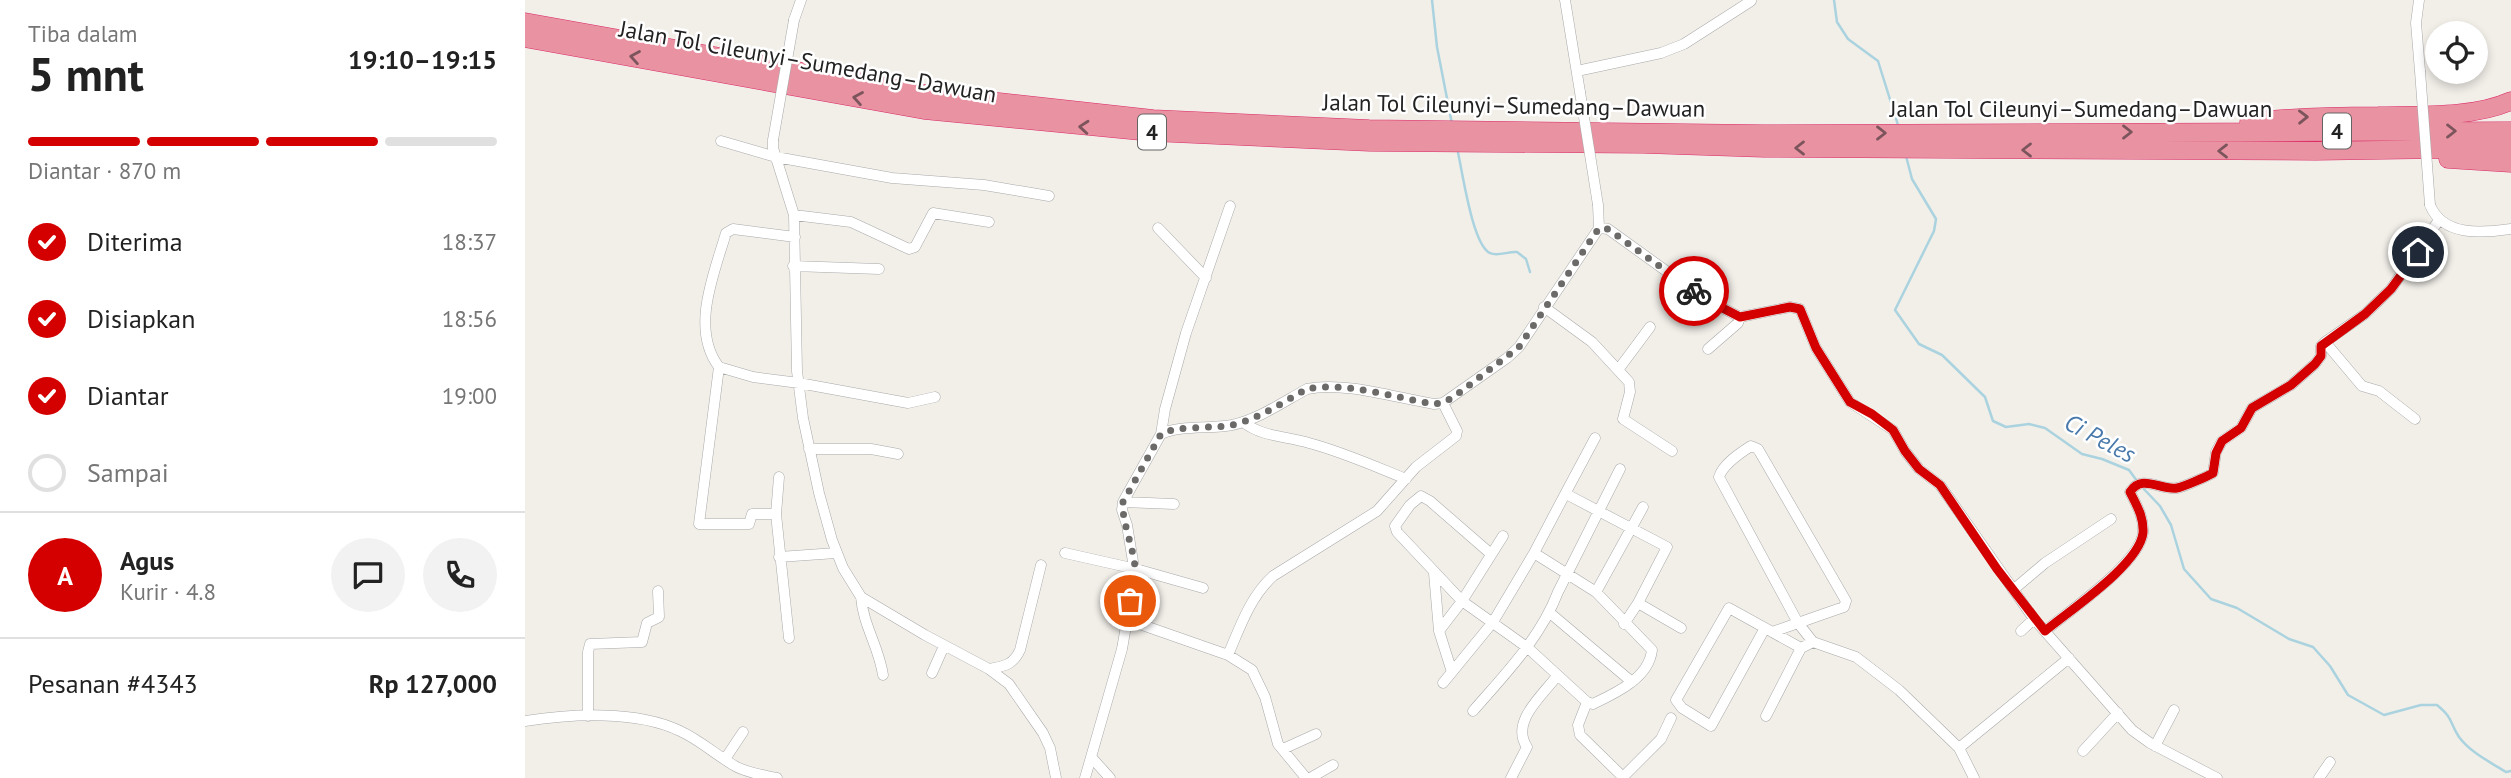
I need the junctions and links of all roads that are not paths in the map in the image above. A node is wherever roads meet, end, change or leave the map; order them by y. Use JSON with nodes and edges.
{"nodes":[{"id":1,"x":801,"y":0,"type":"edge"},
{"id":2,"x":1566,"y":0,"type":"edge"},
{"id":3,"x":2419,"y":0,"type":"edge"},
{"id":4,"x":1751,"y":1,"type":"edge"},
{"id":5,"x":525,"y":22,"type":"edge"},
{"id":6,"x":547,"y":33,"type":"junction"},
{"id":7,"x":525,"y":38,"type":"edge"},
{"id":8,"x":1577,"y":71,"type":"junction"},
{"id":9,"x":2511,"y":101,"type":"edge"},
{"id":10,"x":2162,"y":131,"type":"junction"},
{"id":11,"x":2511,"y":131,"type":"edge"},
{"id":12,"x":721,"y":141,"type":"dead end"},
{"id":13,"x":1764,"y":141,"type":"junction"},
{"id":14,"x":2511,"y":148,"type":"edge"},
{"id":15,"x":2316,"y":151,"type":"junction"},
{"id":16,"x":776,"y":157,"type":"junction"},
{"id":17,"x":2511,"y":163,"type":"edge"},
{"id":18,"x":1049,"y":197,"type":"dead end"},
{"id":19,"x":1230,"y":206,"type":"dead end"},
{"id":20,"x":794,"y":215,"type":"junction"},
{"id":21,"x":2439,"y":220,"type":"junction"},
{"id":22,"x":989,"y":222,"type":"dead end"},
{"id":23,"x":1158,"y":228,"type":"dead end"},
{"id":24,"x":1599,"y":228,"type":"junction"},
{"id":25,"x":2511,"y":229,"type":"edge"},
{"id":26,"x":795,"y":237,"type":"junction"},
{"id":27,"x":793,"y":266,"type":"junction"},
{"id":28,"x":879,"y":269,"type":"dead end"},
{"id":29,"x":1206,"y":278,"type":"junction"},
{"id":30,"x":1544,"y":307,"type":"junction"},
{"id":31,"x":1740,"y":317,"type":"junction"},
{"id":32,"x":1650,"y":327,"type":"dead end"},
{"id":33,"x":2325,"y":342,"type":"junction"},
{"id":34,"x":1708,"y":349,"type":"dead end"},
{"id":35,"x":719,"y":367,"type":"junction"},
{"id":36,"x":1618,"y":370,"type":"junction"},
{"id":37,"x":799,"y":383,"type":"junction"},
{"id":38,"x":935,"y":397,"type":"dead end"},
{"id":39,"x":1443,"y":403,"type":"junction"},
{"id":40,"x":2415,"y":419,"type":"dead end"},
{"id":41,"x":1243,"y":422,"type":"junction"},
{"id":42,"x":1161,"y":434,"type":"junction"},
{"id":43,"x":1595,"y":438,"type":"dead end"},
{"id":44,"x":809,"y":449,"type":"junction"},
{"id":45,"x":1672,"y":451,"type":"dead end"},
{"id":46,"x":898,"y":454,"type":"dead end"},
{"id":47,"x":1621,"y":469,"type":"dead end"},
{"id":48,"x":779,"y":477,"type":"dead end"},
{"id":49,"x":1406,"y":479,"type":"junction"},
{"id":50,"x":1564,"y":496,"type":"junction"},
{"id":51,"x":1123,"y":502,"type":"junction"},
{"id":52,"x":1174,"y":504,"type":"dead end"},
{"id":53,"x":1643,"y":507,"type":"dead end"},
{"id":54,"x":1598,"y":512,"type":"junction"},
{"id":55,"x":776,"y":514,"type":"junction"},
{"id":56,"x":2111,"y":519,"type":"dead end"},
{"id":57,"x":1632,"y":529,"type":"junction"},
{"id":58,"x":1503,"y":536,"type":"dead end"},
{"id":59,"x":836,"y":553,"type":"junction"},
{"id":60,"x":1065,"y":553,"type":"dead end"},
{"id":61,"x":1534,"y":553,"type":"junction"},
{"id":62,"x":1491,"y":554,"type":"junction"},
{"id":63,"x":779,"y":557,"type":"junction"},
{"id":64,"x":1041,"y":565,"type":"dead end"},
{"id":65,"x":1136,"y":569,"type":"junction"},
{"id":66,"x":1434,"y":573,"type":"junction"},
{"id":67,"x":1567,"y":573,"type":"junction"},
{"id":68,"x":1203,"y":588,"type":"dead end"},
{"id":69,"x":2013,"y":590,"type":"junction"},
{"id":70,"x":658,"y":591,"type":"dead end"},
{"id":71,"x":1596,"y":592,"type":"junction"},
{"id":72,"x":861,"y":597,"type":"junction"},
{"id":73,"x":1462,"y":601,"type":"junction"},
{"id":74,"x":1638,"y":603,"type":"junction"},
{"id":75,"x":1550,"y":613,"type":"junction"},
{"id":76,"x":2034,"y":619,"type":"junction"},
{"id":77,"x":1128,"y":620,"type":"junction"},
{"id":78,"x":1493,"y":622,"type":"junction"},
{"id":79,"x":1798,"y":623,"type":"junction"},
{"id":80,"x":1624,"y":624,"type":"junction"},
{"id":81,"x":1681,"y":628,"type":"dead end"},
{"id":82,"x":1769,"y":630,"type":"junction"},
{"id":83,"x":1439,"y":631,"type":"junction"},
{"id":84,"x":2021,"y":631,"type":"dead end"},
{"id":85,"x":2045,"y":631,"type":"junction"},
{"id":86,"x":789,"y":638,"type":"dead end"},
{"id":87,"x":1813,"y":642,"type":"junction"},
{"id":88,"x":944,"y":646,"type":"junction"},
{"id":89,"x":1528,"y":648,"type":"junction"},
{"id":90,"x":1801,"y":648,"type":"junction"},
{"id":91,"x":1228,"y":655,"type":"junction"},
{"id":92,"x":2069,"y":659,"type":"junction"},
{"id":93,"x":989,"y":669,"type":"junction"},
{"id":94,"x":1452,"y":672,"type":"junction"},
{"id":95,"x":932,"y":673,"type":"dead end"},
{"id":96,"x":883,"y":675,"type":"dead end"},
{"id":97,"x":1557,"y":676,"type":"junction"},
{"id":98,"x":1632,"y":682,"type":"junction"},
{"id":99,"x":1443,"y":683,"type":"dead end"},
{"id":100,"x":1587,"y":702,"type":"junction"},
{"id":101,"x":2175,"y":710,"type":"dead end"},
{"id":102,"x":1473,"y":711,"type":"dead end"},
{"id":103,"x":2118,"y":713,"type":"junction"},
{"id":104,"x":588,"y":716,"type":"junction"},
{"id":105,"x":1766,"y":716,"type":"dead end"},
{"id":106,"x":1671,"y":718,"type":"dead end"},
{"id":107,"x":525,"y":721,"type":"edge"},
{"id":108,"x":743,"y":732,"type":"dead end"},
{"id":109,"x":1316,"y":734,"type":"dead end"},
{"id":110,"x":2155,"y":746,"type":"junction"},
{"id":111,"x":1959,"y":748,"type":"junction"},
{"id":112,"x":1283,"y":749,"type":"junction"},
{"id":113,"x":2084,"y":751,"type":"dead end"},
{"id":114,"x":1092,"y":758,"type":"junction"},
{"id":115,"x":725,"y":760,"type":"junction"},
{"id":116,"x":2330,"y":762,"type":"dead end"},
{"id":117,"x":1333,"y":765,"type":"dead end"},
{"id":118,"x":776,"y":778,"type":"edge"},
{"id":119,"x":1056,"y":778,"type":"edge"},
{"id":120,"x":1085,"y":778,"type":"edge"},
{"id":121,"x":1110,"y":778,"type":"edge"},
{"id":122,"x":1308,"y":778,"type":"edge"},
{"id":123,"x":1511,"y":778,"type":"edge"},
{"id":124,"x":1624,"y":778,"type":"edge"},
{"id":125,"x":1974,"y":778,"type":"edge"},
{"id":126,"x":2217,"y":778,"type":"edge"},
{"id":127,"x":2319,"y":778,"type":"edge"}],
"edges":[{"from":1,"to":16,"type":"street","bridge":true},
{"from":2,"to":8,"type":"street"},
{"from":3,"to":21,"type":"street","bridge":true},
{"from":4,"to":8,"type":"street"},
{"from":5,"to":6,"type":"highway","name":"Jalan Tol Cileunyi–Sumedang–Dawuan","number":"4"},
{"from":6,"to":7,"type":"highway","name":"Jalan Tol Cileunyi–Sumedang–Dawuan","number":"4"},
{"from":6,"to":13,"type":"highway","name":"Jalan Tol Cileunyi–Sumedang–Dawuan","number":"4"},
{"from":8,"to":24,"type":"street","bridge":true},
{"from":10,"to":9,"type":"highway","one_way":true},
{"from":10,"to":11,"type":"highway","name":"Jalan Tol Cileunyi–Sumedang–Dawuan","number":"4","one_way":true},
{"from":13,"to":10,"type":"highway","name":"Jalan Tol Cileunyi–Sumedang–Dawuan","number":"4","one_way":true},
{"from":12,"to":16,"type":"street"},
{"from":15,"to":13,"type":"highway","name":"Jalan Tol Cileunyi–Sumedang–Dawuan","number":"4","one_way":true},
{"from":14,"to":15,"type":"highway","name":"Jalan Tol Cileunyi–Sumedang–Dawuan","number":"4"},
{"from":15,"to":17,"type":"highway"},
{"from":16,"to":18,"type":"street"},
{"from":16,"to":20,"type":"street"},
{"from":19,"to":29,"type":"street"},
{"from":20,"to":22,"type":"street"},
{"from":20,"to":26,"type":"street"},
{"from":21,"to":25,"type":"street"},
{"from":21,"to":33,"type":"street"},
{"from":23,"to":29,"type":"street"},
{"from":24,"to":30,"type":"street"},
{"from":24,"to":31,"type":"street"},
{"from":26,"to":27,"type":"street"},
{"from":26,"to":35,"type":"street"},
{"from":27,"to":28,"type":"street"},
{"from":27,"to":37,"type":"street"},
{"from":29,"to":42,"type":"street"},
{"from":30,"to":36,"type":"street"},
{"from":30,"to":39,"type":"street"},
{"from":31,"to":34,"type":"street"},
{"from":31,"to":69,"type":"street"},
{"from":32,"to":36,"type":"street"},
{"from":33,"to":40,"type":"street"},
{"from":33,"to":85,"type":"street"},
{"from":35,"to":37,"type":"street"},
{"from":35,"to":55,"type":"street"},
{"from":36,"to":45,"type":"street"},
{"from":37,"to":38,"type":"street"},
{"from":37,"to":44,"type":"street"},
{"from":39,"to":41,"type":"street"},
{"from":39,"to":49,"type":"street"},
{"from":41,"to":42,"type":"street"},
{"from":41,"to":49,"type":"street"},
{"from":42,"to":51,"type":"street"},
{"from":43,"to":50,"type":"street"},
{"from":44,"to":46,"type":"street"},
{"from":44,"to":59,"type":"street"},
{"from":47,"to":54,"type":"street"},
{"from":48,"to":55,"type":"street"},
{"from":49,"to":91,"type":"street"},
{"from":50,"to":54,"type":"street"},
{"from":50,"to":61,"type":"street"},
{"from":51,"to":52,"type":"street"},
{"from":51,"to":65,"type":"street"},
{"from":53,"to":57,"type":"street"},
{"from":54,"to":57,"type":"street"},
{"from":54,"to":67,"type":"street"},
{"from":55,"to":63,"type":"street"},
{"from":56,"to":69,"type":"street"},
{"from":57,"to":71,"type":"street"},
{"from":57,"to":74,"type":"street"},
{"from":58,"to":62,"type":"street"},
{"from":59,"to":63,"type":"street"},
{"from":59,"to":72,"type":"street"},
{"from":60,"to":65,"type":"street"},
{"from":61,"to":67,"type":"street"},
{"from":61,"to":78,"type":"street"},
{"from":62,"to":66,"type":"street"},
{"from":62,"to":73,"type":"street"},
{"from":63,"to":86,"type":"street"},
{"from":64,"to":93,"type":"street"},
{"from":65,"to":68,"type":"street"},
{"from":65,"to":77,"type":"street"},
{"from":66,"to":73,"type":"street"},
{"from":66,"to":83,"type":"street"},
{"from":67,"to":71,"type":"street"},
{"from":67,"to":75,"type":"street"},
{"from":69,"to":76,"type":"street"},
{"from":70,"to":104,"type":"street"},
{"from":71,"to":80,"type":"street"},
{"from":72,"to":88,"type":"street"},
{"from":72,"to":96,"type":"street"},
{"from":73,"to":78,"type":"street"},
{"from":73,"to":83,"type":"street"},
{"from":74,"to":80,"type":"street"},
{"from":74,"to":81,"type":"street"},
{"from":75,"to":89,"type":"street"},
{"from":75,"to":98,"type":"street"},
{"from":76,"to":84,"type":"street"},
{"from":76,"to":85,"type":"street"},
{"from":77,"to":91,"type":"street"},
{"from":77,"to":114,"type":"street"},
{"from":78,"to":89,"type":"street"},
{"from":78,"to":94,"type":"street"},
{"from":79,"to":79,"type":"street"},
{"from":79,"to":82,"type":"street"},
{"from":79,"to":87,"type":"street"},
{"from":80,"to":98,"type":"street"},
{"from":82,"to":82,"type":"street"},
{"from":82,"to":90,"type":"street"},
{"from":83,"to":94,"type":"street"},
{"from":85,"to":92,"type":"street"},
{"from":87,"to":90,"type":"street"},
{"from":87,"to":111,"type":"street"},
{"from":88,"to":93,"type":"street"},
{"from":88,"to":95,"type":"street"},
{"from":89,"to":97,"type":"street"},
{"from":89,"to":102,"type":"street"},
{"from":90,"to":105,"type":"street"},
{"from":91,"to":112,"type":"street"},
{"from":92,"to":103,"type":"street"},
{"from":92,"to":111,"type":"street"},
{"from":93,"to":119,"type":"street"},
{"from":94,"to":99,"type":"street"},
{"from":97,"to":100,"type":"street"},
{"from":97,"to":123,"type":"street"},
{"from":98,"to":100,"type":"street"},
{"from":100,"to":124,"type":"street"},
{"from":101,"to":110,"type":"street"},
{"from":103,"to":110,"type":"street"},
{"from":103,"to":113,"type":"street"},
{"from":104,"to":107,"type":"street"},
{"from":104,"to":115,"type":"street"},
{"from":106,"to":124,"type":"street"},
{"from":108,"to":115,"type":"street"},
{"from":109,"to":112,"type":"street"},
{"from":110,"to":126,"type":"street"},
{"from":111,"to":125,"type":"street"},
{"from":112,"to":122,"type":"street"},
{"from":114,"to":120,"type":"street"},
{"from":114,"to":121,"type":"street"},
{"from":115,"to":118,"type":"street"},
{"from":116,"to":127,"type":"street"},
{"from":117,"to":122,"type":"street"}]}
